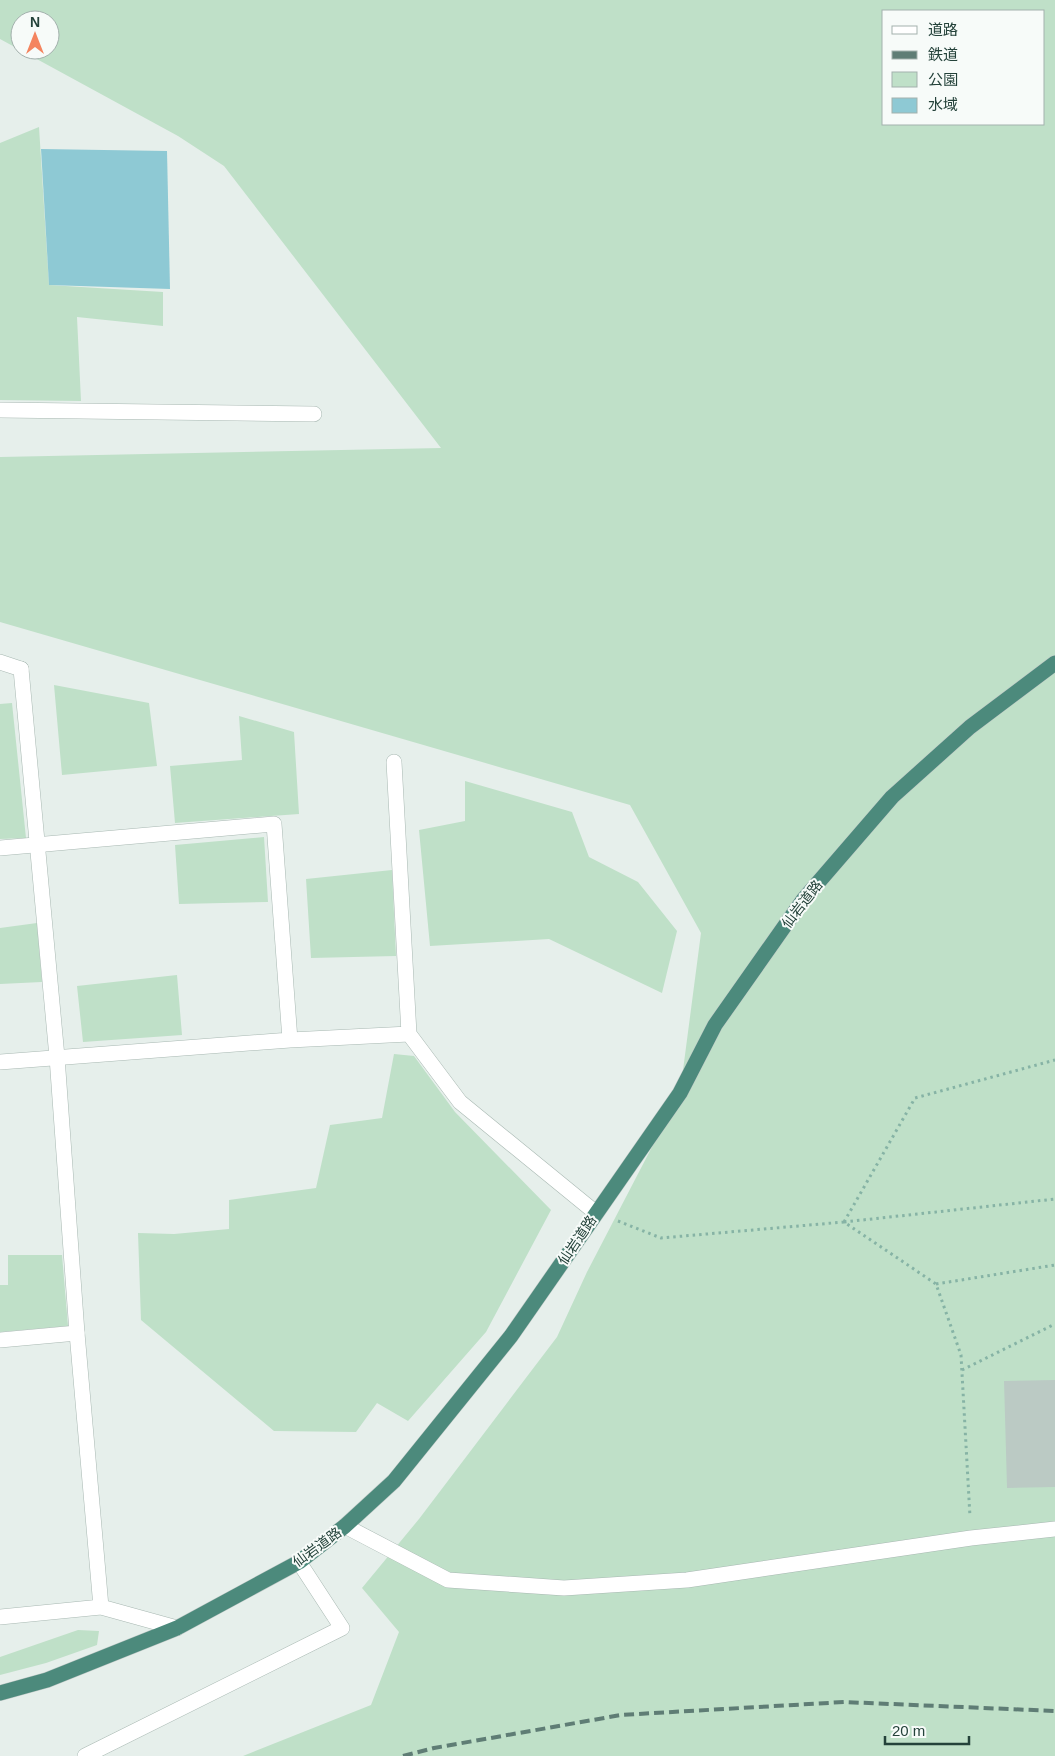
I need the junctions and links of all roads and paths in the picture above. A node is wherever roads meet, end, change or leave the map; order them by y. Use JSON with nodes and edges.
{"nodes":[{"id":1,"x":0,"y":410,"type":"edge"},
{"id":2,"x":314,"y":414,"type":"dead end"},
{"id":3,"x":0,"y":662,"type":"edge"},
{"id":4,"x":1055,"y":663,"type":"edge"},
{"id":5,"x":394,"y":762,"type":"dead end"},
{"id":6,"x":38,"y":845,"type":"junction"},
{"id":7,"x":0,"y":848,"type":"edge"},
{"id":8,"x":409,"y":1034,"type":"junction"},
{"id":9,"x":290,"y":1040,"type":"junction"},
{"id":10,"x":57,"y":1057,"type":"junction"},
{"id":11,"x":1055,"y":1060,"type":"edge"},
{"id":12,"x":0,"y":1062,"type":"edge"},
{"id":13,"x":1055,"y":1199,"type":"edge"},
{"id":14,"x":596,"y":1213,"type":"junction"},
{"id":15,"x":844,"y":1222,"type":"junction"},
{"id":16,"x":1055,"y":1265,"type":"edge"},
{"id":17,"x":936,"y":1284,"type":"junction"},
{"id":18,"x":1055,"y":1324,"type":"edge"},
{"id":19,"x":77,"y":1332,"type":"junction"},
{"id":20,"x":0,"y":1340,"type":"edge"},
{"id":21,"x":962,"y":1370,"type":"junction"},
{"id":22,"x":345,"y":1526,"type":"junction"},
{"id":23,"x":1055,"y":1529,"type":"edge"},
{"id":24,"x":971,"y":1538,"type":"junction"},
{"id":25,"x":299,"y":1562,"type":"junction"},
{"id":26,"x":101,"y":1607,"type":"junction"},
{"id":27,"x":0,"y":1617,"type":"edge"},
{"id":28,"x":177,"y":1628,"type":"junction"},
{"id":29,"x":0,"y":1693,"type":"edge"},
{"id":30,"x":85,"y":1756,"type":"edge"}],
"edges":[{"from":1,"to":2,"type":"street"},
{"from":3,"to":6,"type":"street"},
{"from":4,"to":14,"type":"highway","name":"仙岩道路"},
{"from":5,"to":8,"type":"street"},
{"from":6,"to":7,"type":"street"},
{"from":6,"to":9,"type":"street"},
{"from":6,"to":10,"type":"street"},
{"from":8,"to":9,"type":"street"},
{"from":8,"to":14,"type":"street"},
{"from":9,"to":10,"type":"street"},
{"from":10,"to":12,"type":"street"},
{"from":10,"to":19,"type":"street"},
{"from":11,"to":15,"type":"path"},
{"from":13,"to":15,"type":"path"},
{"from":14,"to":15,"type":"path"},
{"from":14,"to":22,"type":"highway","name":"仙岩道路"},
{"from":15,"to":17,"type":"path"},
{"from":16,"to":17,"type":"path"},
{"from":17,"to":21,"type":"path"},
{"from":18,"to":21,"type":"path"},
{"from":19,"to":20,"type":"street"},
{"from":19,"to":26,"type":"street"},
{"from":21,"to":24,"type":"path"},
{"from":22,"to":24,"type":"street"},
{"from":22,"to":25,"type":"highway","name":"仙岩道路"},
{"from":23,"to":24,"type":"street"},
{"from":25,"to":28,"type":"highway","name":"仙岩道路"},
{"from":25,"to":30,"type":"street"},
{"from":26,"to":27,"type":"street"},
{"from":26,"to":28,"type":"street"},
{"from":28,"to":29,"type":"highway","name":"仙岩道路"}]}
